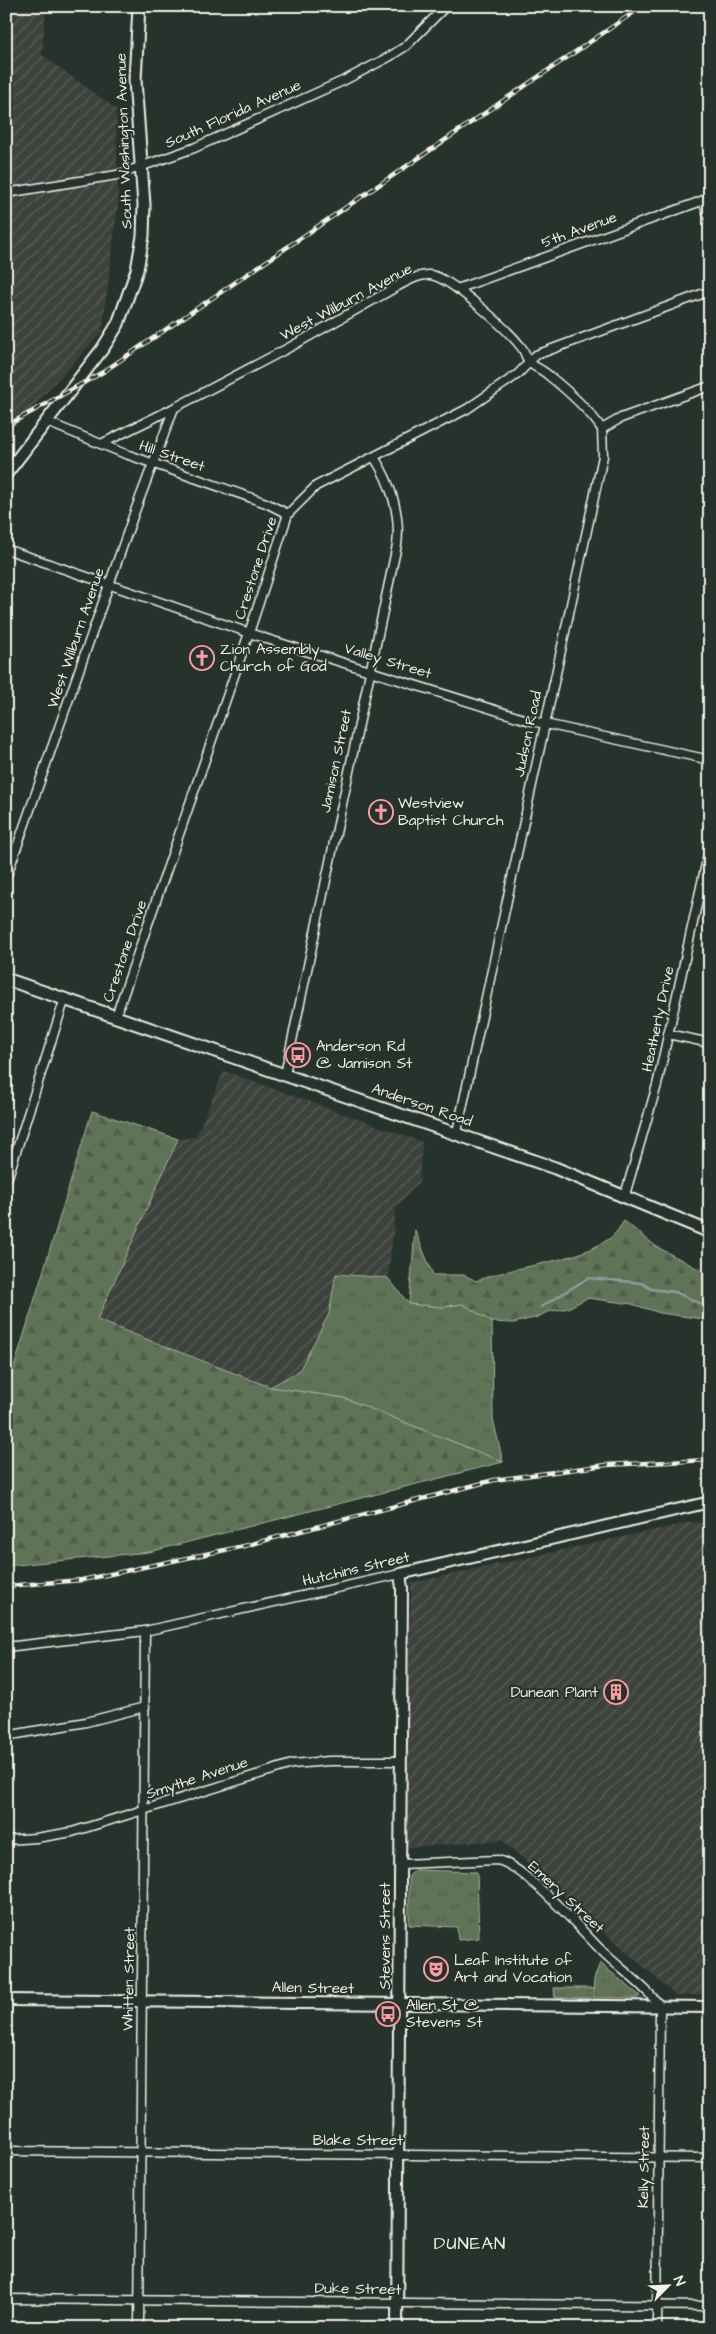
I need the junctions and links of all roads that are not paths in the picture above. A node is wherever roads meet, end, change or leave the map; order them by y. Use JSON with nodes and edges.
{"nodes":[{"id":1,"x":139,"y":6,"type":"edge"},
{"id":2,"x":446,"y":6,"type":"edge"},
{"id":3,"x":141,"y":168,"type":"junction"},
{"id":4,"x":6,"y":193,"type":"edge"},
{"id":5,"x":706,"y":199,"type":"edge"},
{"id":6,"x":710,"y":220,"type":"edge"},
{"id":7,"x":457,"y":290,"type":"junction"},
{"id":8,"x":710,"y":292,"type":"edge"},
{"id":9,"x":530,"y":362,"type":"junction"},
{"id":10,"x":710,"y":386,"type":"edge"},
{"id":11,"x":174,"y":408,"type":"junction"},
{"id":12,"x":47,"y":422,"type":"junction"},
{"id":13,"x":602,"y":429,"type":"junction"},
{"id":14,"x":100,"y":444,"type":"junction"},
{"id":15,"x":374,"y":457,"type":"junction"},
{"id":16,"x":153,"y":463,"type":"junction"},
{"id":17,"x":6,"y":474,"type":"edge"},
{"id":18,"x":288,"y":514,"type":"junction"},
{"id":19,"x":6,"y":549,"type":"edge"},
{"id":20,"x":109,"y":584,"type":"junction"},
{"id":21,"x":249,"y":633,"type":"junction"},
{"id":22,"x":370,"y":670,"type":"junction"},
{"id":23,"x":544,"y":724,"type":"junction"},
{"id":24,"x":710,"y":760,"type":"edge"},
{"id":25,"x":710,"y":846,"type":"edge"},
{"id":26,"x":6,"y":878,"type":"edge"},
{"id":27,"x":6,"y":979,"type":"edge"},
{"id":28,"x":65,"y":998,"type":"junction"},
{"id":29,"x":116,"y":1016,"type":"junction"},
{"id":30,"x":668,"y":1034,"type":"junction"},
{"id":31,"x":710,"y":1043,"type":"edge"},
{"id":32,"x":285,"y":1074,"type":"junction"},
{"id":33,"x":457,"y":1132,"type":"junction"},
{"id":34,"x":6,"y":1183,"type":"edge"},
{"id":35,"x":625,"y":1195,"type":"junction"},
{"id":36,"x":710,"y":1232,"type":"edge"},
{"id":37,"x":710,"y":1502,"type":"edge"},
{"id":38,"x":400,"y":1574,"type":"junction"},
{"id":39,"x":145,"y":1631,"type":"junction"},
{"id":40,"x":6,"y":1647,"type":"edge"},
{"id":41,"x":145,"y":1707,"type":"junction"},
{"id":42,"x":6,"y":1736,"type":"edge"},
{"id":43,"x":400,"y":1761,"type":"junction"},
{"id":44,"x":144,"y":1809,"type":"junction"},
{"id":45,"x":6,"y":1840,"type":"edge"},
{"id":46,"x":401,"y":1864,"type":"junction"},
{"id":47,"x":6,"y":2000,"type":"edge"},
{"id":48,"x":142,"y":2002,"type":"junction"},
{"id":49,"x":400,"y":2004,"type":"junction"},
{"id":50,"x":660,"y":2006,"type":"junction"},
{"id":51,"x":710,"y":2007,"type":"edge"},
{"id":52,"x":6,"y":2150,"type":"edge"},
{"id":53,"x":141,"y":2152,"type":"junction"},
{"id":54,"x":399,"y":2154,"type":"junction"},
{"id":55,"x":659,"y":2157,"type":"junction"},
{"id":56,"x":710,"y":2158,"type":"edge"},
{"id":57,"x":6,"y":2299,"type":"edge"},
{"id":58,"x":140,"y":2300,"type":"junction"},
{"id":59,"x":398,"y":2303,"type":"junction"},
{"id":60,"x":658,"y":2306,"type":"junction"},
{"id":61,"x":710,"y":2306,"type":"edge"},
{"id":62,"x":139,"y":2328,"type":"edge"},
{"id":63,"x":397,"y":2328,"type":"edge"},
{"id":64,"x":657,"y":2328,"type":"edge"}],
"edges":[{"from":1,"to":3,"type":"main road","name":"South Washington Avenue"},
{"from":2,"to":3,"type":"street","name":"South Florida Avenue"},
{"from":3,"to":4,"type":"street","name":"South Florida Avenue"},
{"from":3,"to":12,"type":"main road","name":"South Washington Avenue"},
{"from":5,"to":6,"type":"street"},
{"from":5,"to":7,"type":"street","name":"5th Avenue"},
{"from":7,"to":9,"type":"street","name":"West Wilburn Avenue"},
{"from":7,"to":11,"type":"street","name":"West Wilburn Avenue"},
{"from":8,"to":9,"type":"street","name":"Crestone Drive"},
{"from":9,"to":13,"type":"street","name":"West Wilburn Avenue"},
{"from":9,"to":15,"type":"street","name":"Crestone Drive"},
{"from":10,"to":13,"type":"street"},
{"from":11,"to":14,"type":"street","name":"West Wilburn Avenue"},
{"from":11,"to":16,"type":"street","name":"West Wilburn Avenue"},
{"from":12,"to":14,"type":"street","name":"Hill Street"},
{"from":12,"to":17,"type":"main road","name":"South Washington Avenue"},
{"from":13,"to":23,"type":"street","name":"Judson Road"},
{"from":14,"to":16,"type":"street","name":"Hill Street"},
{"from":15,"to":18,"type":"street","name":"Crestone Drive"},
{"from":15,"to":22,"type":"street","name":"Jamison Street"},
{"from":16,"to":18,"type":"street","name":"Hill Street"},
{"from":16,"to":20,"type":"street","name":"West Wilburn Avenue"},
{"from":18,"to":21,"type":"street","name":"Crestone Drive"},
{"from":19,"to":20,"type":"street","name":"Valley Street"},
{"from":20,"to":21,"type":"street","name":"Valley Street"},
{"from":20,"to":26,"type":"street","name":"West Wilburn Avenue"},
{"from":21,"to":22,"type":"street","name":"Valley Street"},
{"from":21,"to":29,"type":"street","name":"Crestone Drive"},
{"from":22,"to":23,"type":"street","name":"Valley Street"},
{"from":22,"to":32,"type":"street","name":"Jamison Street"},
{"from":23,"to":24,"type":"street","name":"Valley Street"},
{"from":23,"to":33,"type":"street","name":"Judson Road"},
{"from":25,"to":30,"type":"street","name":"Heatherly Drive"},
{"from":27,"to":28,"type":"main road","name":"Anderson Road"},
{"from":28,"to":29,"type":"main road","name":"Anderson Road"},
{"from":28,"to":34,"type":"street"},
{"from":29,"to":32,"type":"main road","name":"Anderson Road"},
{"from":30,"to":31,"type":"street"},
{"from":30,"to":35,"type":"street","name":"Heatherly Drive"},
{"from":32,"to":33,"type":"main road","name":"Anderson Road"},
{"from":33,"to":35,"type":"main road","name":"Anderson Road"},
{"from":35,"to":36,"type":"main road","name":"Anderson Road"},
{"from":37,"to":38,"type":"street","name":"Hutchins Street"},
{"from":38,"to":39,"type":"street","name":"Hutchins Street"},
{"from":38,"to":43,"type":"street","name":"Stevens Street"},
{"from":39,"to":40,"type":"street","name":"Hutchins Street"},
{"from":39,"to":41,"type":"street","name":"Whitten Street"},
{"from":41,"to":42,"type":"street"},
{"from":41,"to":44,"type":"street","name":"Whitten Street"},
{"from":43,"to":44,"type":"street","name":"Smythe Avenue"},
{"from":43,"to":46,"type":"street","name":"Stevens Street"},
{"from":44,"to":45,"type":"street","name":"Smythe Avenue"},
{"from":44,"to":48,"type":"street","name":"Whitten Street"},
{"from":46,"to":49,"type":"street","name":"Stevens Street"},
{"from":46,"to":50,"type":"street","name":"Emery Street"},
{"from":47,"to":48,"type":"street","name":"Allen Street"},
{"from":48,"to":49,"type":"street","name":"Allen Street"},
{"from":48,"to":53,"type":"street","name":"Whitten Street"},
{"from":49,"to":50,"type":"street","name":"Allen Street"},
{"from":49,"to":54,"type":"street","name":"Stevens Street"},
{"from":50,"to":51,"type":"street","name":"Allen Street"},
{"from":50,"to":55,"type":"street","name":"Kelly Street"},
{"from":52,"to":53,"type":"street","name":"Blake Street"},
{"from":53,"to":54,"type":"street","name":"Blake Street"},
{"from":53,"to":58,"type":"street","name":"Whitten Street"},
{"from":54,"to":55,"type":"street","name":"Blake Street"},
{"from":54,"to":59,"type":"street","name":"Stevens Street"},
{"from":55,"to":56,"type":"street","name":"Blake Street"},
{"from":55,"to":60,"type":"street","name":"Kelly Street"},
{"from":57,"to":58,"type":"street","name":"Duke Street"},
{"from":58,"to":59,"type":"street","name":"Duke Street"},
{"from":58,"to":62,"type":"street","name":"Whitten Street"},
{"from":59,"to":60,"type":"street","name":"Duke Street"},
{"from":59,"to":63,"type":"street","name":"Stevens Street"},
{"from":60,"to":61,"type":"street","name":"Duke Street"},
{"from":60,"to":64,"type":"street","name":"Kelly Street"}]}
